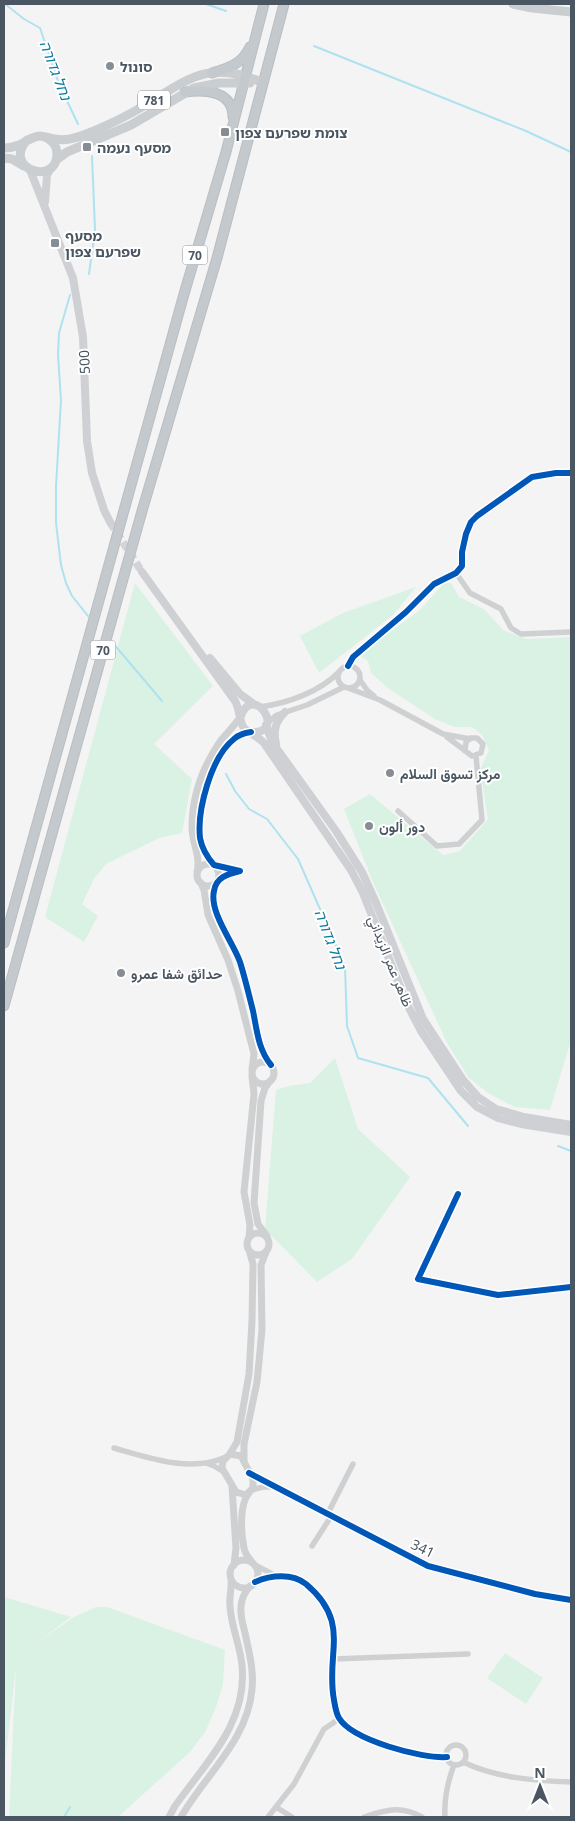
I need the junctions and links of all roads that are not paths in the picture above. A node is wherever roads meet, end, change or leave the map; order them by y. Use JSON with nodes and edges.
{"nodes":[{"id":1,"x":264,"y":4,"type":"edge"},
{"id":2,"x":284,"y":4,"type":"edge"},
{"id":3,"x":513,"y":4,"type":"edge"},
{"id":4,"x":571,"y":12,"type":"edge"},
{"id":5,"x":255,"y":38,"type":"junction"},
{"id":6,"x":212,"y":73,"type":"junction"},
{"id":7,"x":244,"y":79,"type":"junction"},
{"id":8,"x":263,"y":83,"type":"junction"},
{"id":9,"x":186,"y":92,"type":"junction"},
{"id":10,"x":233,"y":121,"type":"junction"},
{"id":11,"x":46,"y":137,"type":"junction"},
{"id":12,"x":27,"y":140,"type":"junction"},
{"id":13,"x":4,"y":148,"type":"edge"},
{"id":14,"x":4,"y":158,"type":"edge"},
{"id":15,"x":54,"y":164,"type":"junction"},
{"id":16,"x":28,"y":168,"type":"junction"},
{"id":17,"x":44,"y":204,"type":"junction"},
{"id":18,"x":571,"y":473,"type":"edge"},
{"id":19,"x":110,"y":522,"type":"tunnel mouth"},
{"id":20,"x":142,"y":572,"type":"tunnel mouth"},
{"id":21,"x":456,"y":573,"type":"junction"},
{"id":22,"x":173,"y":614,"type":"junction"},
{"id":23,"x":571,"y":632,"type":"edge"},
{"id":24,"x":348,"y":666,"type":"junction"},
{"id":25,"x":340,"y":671,"type":"junction"},
{"id":26,"x":360,"y":680,"type":"junction"},
{"id":27,"x":346,"y":687,"type":"junction"},
{"id":28,"x":380,"y":700,"type":"junction"},
{"id":29,"x":258,"y":706,"type":"junction"},
{"id":30,"x":285,"y":712,"type":"junction"},
{"id":31,"x":241,"y":716,"type":"junction"},
{"id":32,"x":267,"y":723,"type":"junction"},
{"id":33,"x":251,"y":732,"type":"junction"},
{"id":34,"x":443,"y":734,"type":"junction"},
{"id":35,"x":470,"y":739,"type":"junction"},
{"id":36,"x":277,"y":748,"type":"junction"},
{"id":37,"x":465,"y":751,"type":"junction"},
{"id":38,"x":476,"y":756,"type":"junction"},
{"id":39,"x":398,"y":811,"type":"dead end"},
{"id":40,"x":214,"y":865,"type":"junction"},
{"id":41,"x":197,"y":872,"type":"junction"},
{"id":42,"x":217,"y":882,"type":"junction"},
{"id":43,"x":200,"y":884,"type":"junction"},
{"id":44,"x":4,"y":943,"type":"edge"},
{"id":45,"x":4,"y":1006,"type":"edge"},
{"id":46,"x":271,"y":1065,"type":"junction"},
{"id":47,"x":252,"y":1073,"type":"junction"},
{"id":48,"x":270,"y":1081,"type":"junction"},
{"id":49,"x":571,"y":1125,"type":"edge"},
{"id":50,"x":571,"y":1132,"type":"edge"},
{"id":51,"x":458,"y":1194,"type":"dead end"},
{"id":52,"x":267,"y":1236,"type":"junction"},
{"id":53,"x":249,"y":1238,"type":"junction"},
{"id":54,"x":249,"y":1250,"type":"junction"},
{"id":55,"x":266,"y":1252,"type":"junction"},
{"id":56,"x":571,"y":1287,"type":"edge"},
{"id":57,"x":114,"y":1448,"type":"dead end"},
{"id":58,"x":228,"y":1456,"type":"junction"},
{"id":59,"x":244,"y":1461,"type":"junction"},
{"id":60,"x":204,"y":1463,"type":"junction"},
{"id":61,"x":352,"y":1464,"type":"dead end"},
{"id":62,"x":225,"y":1473,"type":"junction"},
{"id":63,"x":249,"y":1473,"type":"junction"},
{"id":64,"x":232,"y":1487,"type":"junction"},
{"id":65,"x":275,"y":1487,"type":"junction"},
{"id":66,"x":250,"y":1492,"type":"junction"},
{"id":67,"x":330,"y":1514,"type":"junction"},
{"id":68,"x":312,"y":1546,"type":"dead end"},
{"id":69,"x":253,"y":1564,"type":"junction"},
{"id":70,"x":234,"y":1565,"type":"junction"},
{"id":71,"x":276,"y":1576,"type":"junction"},
{"id":72,"x":231,"y":1579,"type":"junction"},
{"id":73,"x":253,"y":1584,"type":"junction"},
{"id":74,"x":571,"y":1600,"type":"edge"},
{"id":75,"x":468,"y":1654,"type":"dead end"},
{"id":76,"x":333,"y":1659,"type":"junction"},
{"id":77,"x":339,"y":1718,"type":"junction"},
{"id":78,"x":447,"y":1757,"type":"junction"},
{"id":79,"x":464,"y":1762,"type":"junction"},
{"id":80,"x":454,"y":1765,"type":"junction"},
{"id":81,"x":571,"y":1782,"type":"edge"},
{"id":82,"x":276,"y":1807,"type":"junction"},
{"id":83,"x":169,"y":1817,"type":"edge"},
{"id":84,"x":181,"y":1817,"type":"edge"},
{"id":85,"x":268,"y":1817,"type":"edge"},
{"id":86,"x":292,"y":1817,"type":"edge"},
{"id":87,"x":364,"y":1817,"type":"edge"},
{"id":88,"x":422,"y":1817,"type":"edge"},
{"id":89,"x":445,"y":1817,"type":"edge"}],
"edges":[{"from":1,"to":5,"type":"highway","number":"70"},
{"from":2,"to":8,"type":"highway","number":"70"},
{"from":3,"to":4,"type":"main road"},
{"from":5,"to":6,"type":"highway"},
{"from":5,"to":7,"type":"highway","number":"70"},
{"from":6,"to":7,"type":"main road","number":"781"},
{"from":6,"to":11,"type":"main road","number":"781"},
{"from":7,"to":8,"type":"main road","number":"781"},
{"from":7,"to":9,"type":"main road","number":"781"},
{"from":7,"to":10,"type":"highway","number":"70"},
{"from":8,"to":45,"type":"highway","number":"70"},
{"from":9,"to":10,"type":"highway"},
{"from":9,"to":15,"type":"main road","number":"781"},
{"from":10,"to":44,"type":"highway","number":"70"},
{"from":11,"to":12,"type":"main road","number":"781"},
{"from":11,"to":15,"type":"main road"},
{"from":12,"to":13,"type":"main road","number":"781"},
{"from":12,"to":16,"type":"main road"},
{"from":14,"to":16,"type":"main road","number":"781"},
{"from":15,"to":16,"type":"main road","number":"781"},
{"from":15,"to":17,"type":"main road","name":"500"},
{"from":16,"to":17,"type":"main road","name":"500"},
{"from":17,"to":19,"type":"main road","name":"500"},
{"from":18,"to":21,"type":"street"},
{"from":20,"to":22,"type":"main road"},
{"from":21,"to":23,"type":"street"},
{"from":21,"to":24,"type":"street"},
{"from":22,"to":29,"type":"main road"},
{"from":22,"to":31,"type":"main road"},
{"from":24,"to":25,"type":"street"},
{"from":24,"to":26,"type":"street"},
{"from":25,"to":27,"type":"street"},
{"from":25,"to":29,"type":"street"},
{"from":26,"to":27,"type":"street"},
{"from":26,"to":28,"type":"street"},
{"from":27,"to":28,"type":"street"},
{"from":27,"to":30,"type":"street"},
{"from":28,"to":34,"type":"street"},
{"from":29,"to":31,"type":"main road"},
{"from":29,"to":32,"type":"main road"},
{"from":30,"to":32,"type":"street"},
{"from":30,"to":36,"type":"main road"},
{"from":31,"to":33,"type":"main road"},
{"from":31,"to":41,"type":"street"},
{"from":32,"to":33,"type":"main road"},
{"from":32,"to":36,"type":"main road","name":"ظاهر عمر الزيداني"},
{"from":33,"to":40,"type":"street"},
{"from":33,"to":50,"type":"main road","name":"ظاهر عمر الزيداني"},
{"from":34,"to":35,"type":"street"},
{"from":34,"to":37,"type":"street"},
{"from":35,"to":37,"type":"street"},
{"from":35,"to":38,"type":"street"},
{"from":36,"to":49,"type":"main road","name":"ظاهر عمر الزيداني"},
{"from":37,"to":38,"type":"street"},
{"from":38,"to":39,"type":"street"},
{"from":40,"to":41,"type":"street"},
{"from":40,"to":42,"type":"street"},
{"from":40,"to":42,"type":"street"},
{"from":41,"to":43,"type":"street"},
{"from":42,"to":43,"type":"street"},
{"from":42,"to":46,"type":"street"},
{"from":43,"to":47,"type":"street"},
{"from":46,"to":47,"type":"street"},
{"from":46,"to":48,"type":"street"},
{"from":47,"to":48,"type":"street"},
{"from":47,"to":53,"type":"street"},
{"from":48,"to":52,"type":"street"},
{"from":51,"to":56,"type":"street"},
{"from":52,"to":53,"type":"street"},
{"from":52,"to":55,"type":"street"},
{"from":53,"to":54,"type":"street"},
{"from":54,"to":55,"type":"street"},
{"from":54,"to":58,"type":"street"},
{"from":55,"to":59,"type":"street"},
{"from":57,"to":60,"type":"street"},
{"from":58,"to":59,"type":"street"},
{"from":58,"to":60,"type":"street"},
{"from":58,"to":62,"type":"street"},
{"from":59,"to":63,"type":"street"},
{"from":60,"to":62,"type":"street"},
{"from":61,"to":67,"type":"street"},
{"from":62,"to":64,"type":"street"},
{"from":63,"to":65,"type":"street","name":"341"},
{"from":63,"to":66,"type":"street"},
{"from":64,"to":66,"type":"street"},
{"from":64,"to":70,"type":"street"},
{"from":65,"to":66,"type":"street"},
{"from":65,"to":67,"type":"street","name":"341"},
{"from":66,"to":69,"type":"street"},
{"from":67,"to":68,"type":"street"},
{"from":67,"to":74,"type":"street","name":"341"},
{"from":69,"to":70,"type":"street"},
{"from":69,"to":71,"type":"street"},
{"from":69,"to":73,"type":"street"},
{"from":70,"to":72,"type":"street"},
{"from":71,"to":73,"type":"street"},
{"from":71,"to":76,"type":"street"},
{"from":72,"to":73,"type":"street"},
{"from":72,"to":83,"type":"street"},
{"from":73,"to":84,"type":"street"},
{"from":75,"to":76,"type":"street"},
{"from":76,"to":77,"type":"street"},
{"from":77,"to":78,"type":"street"},
{"from":77,"to":82,"type":"street"},
{"from":78,"to":79,"type":"street"},
{"from":78,"to":80,"type":"street"},
{"from":79,"to":80,"type":"street"},
{"from":79,"to":81,"type":"street"},
{"from":80,"to":89,"type":"street"},
{"from":82,"to":85,"type":"street"},
{"from":82,"to":86,"type":"street"},
{"from":87,"to":88,"type":"street"}]}
